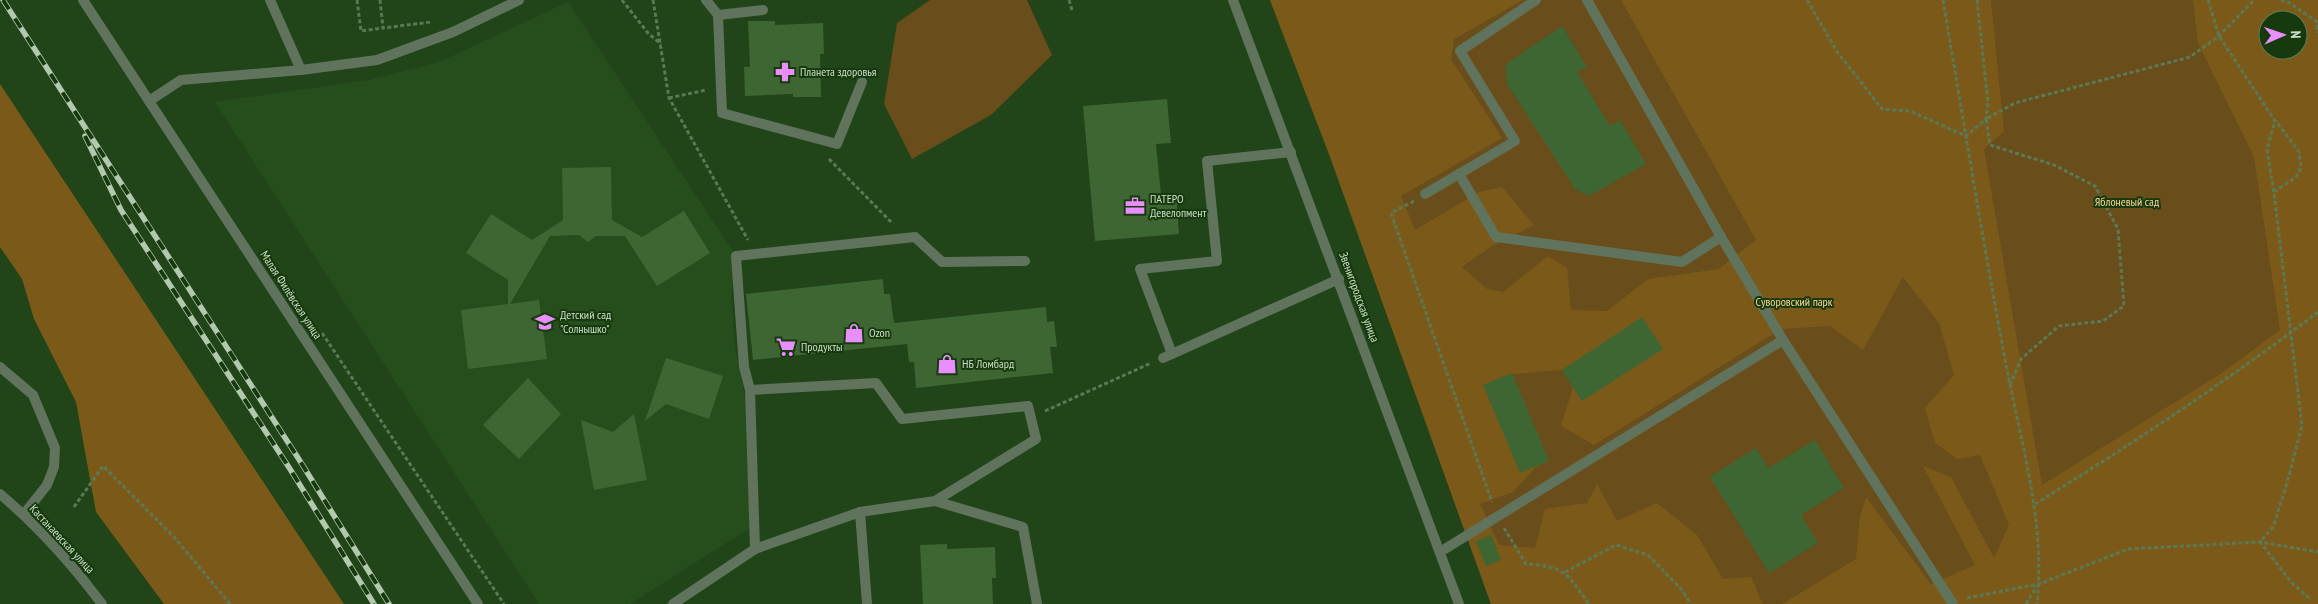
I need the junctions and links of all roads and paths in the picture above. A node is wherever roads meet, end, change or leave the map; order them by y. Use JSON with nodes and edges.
{"nodes":[{"id":1,"x":83,"y":0,"type":"edge"},
{"id":2,"x":270,"y":0,"type":"edge"},
{"id":3,"x":357,"y":0,"type":"edge"},
{"id":4,"x":380,"y":0,"type":"edge"},
{"id":5,"x":519,"y":0,"type":"edge"},
{"id":6,"x":622,"y":0,"type":"edge"},
{"id":7,"x":653,"y":0,"type":"edge"},
{"id":8,"x":706,"y":0,"type":"edge"},
{"id":9,"x":1069,"y":0,"type":"edge"},
{"id":10,"x":1233,"y":0,"type":"edge"},
{"id":11,"x":1536,"y":0,"type":"edge"},
{"id":12,"x":1587,"y":0,"type":"edge"},
{"id":13,"x":1807,"y":0,"type":"edge"},
{"id":14,"x":1942,"y":0,"type":"edge"},
{"id":15,"x":1976,"y":0,"type":"edge"},
{"id":16,"x":2208,"y":0,"type":"edge"},
{"id":17,"x":2254,"y":0,"type":"edge"},
{"id":18,"x":2281,"y":0,"type":"edge"},
{"id":19,"x":763,"y":10,"type":"dead end"},
{"id":20,"x":1072,"y":10,"type":"dead end"},
{"id":21,"x":718,"y":15,"type":"junction"},
{"id":22,"x":432,"y":22,"type":"dead end"},
{"id":23,"x":383,"y":28,"type":"junction"},
{"id":24,"x":2318,"y":33,"type":"edge"},
{"id":25,"x":2219,"y":36,"type":"junction"},
{"id":26,"x":661,"y":45,"type":"junction"},
{"id":27,"x":301,"y":70,"type":"junction"},
{"id":28,"x":862,"y":82,"type":"dead end"},
{"id":29,"x":721,"y":88,"type":"junction"},
{"id":30,"x":669,"y":98,"type":"junction"},
{"id":31,"x":149,"y":101,"type":"junction"},
{"id":32,"x":1986,"y":118,"type":"junction"},
{"id":33,"x":2275,"y":121,"type":"junction"},
{"id":34,"x":1966,"y":136,"type":"junction"},
{"id":35,"x":816,"y":138,"type":"junction"},
{"id":36,"x":1291,"y":152,"type":"junction"},
{"id":37,"x":1459,"y":174,"type":"junction"},
{"id":38,"x":2274,"y":193,"type":"junction"},
{"id":39,"x":1425,"y":194,"type":"joint"},
{"id":40,"x":1720,"y":237,"type":"junction"},
{"id":41,"x":908,"y":238,"type":"junction"},
{"id":42,"x":755,"y":254,"type":"junction"},
{"id":43,"x":1025,"y":261,"type":"dead end"},
{"id":44,"x":1339,"y":279,"type":"junction"},
{"id":45,"x":2318,"y":312,"type":"edge"},
{"id":46,"x":2291,"y":333,"type":"junction"},
{"id":47,"x":1783,"y":340,"type":"junction"},
{"id":48,"x":1167,"y":356,"type":"junction"},
{"id":49,"x":0,"y":367,"type":"edge"},
{"id":50,"x":2010,"y":385,"type":"junction"},
{"id":51,"x":750,"y":390,"type":"junction"},
{"id":52,"x":1030,"y":417,"type":"junction"},
{"id":53,"x":0,"y":494,"type":"edge"},
{"id":54,"x":935,"y":501,"type":"junction"},
{"id":55,"x":2035,"y":504,"type":"junction"},
{"id":56,"x":74,"y":507,"type":"dead end"},
{"id":57,"x":860,"y":512,"type":"junction"},
{"id":58,"x":24,"y":514,"type":"junction"},
{"id":59,"x":1498,"y":518,"type":"junction"},
{"id":60,"x":2260,"y":542,"type":"junction"},
{"id":61,"x":755,"y":549,"type":"junction"},
{"id":62,"x":1440,"y":552,"type":"junction"},
{"id":63,"x":2318,"y":552,"type":"edge"},
{"id":64,"x":1566,"y":572,"type":"junction"},
{"id":65,"x":2039,"y":584,"type":"junction"},
{"id":66,"x":2310,"y":599,"type":"dead end"},
{"id":67,"x":1963,"y":600,"type":"dead end"},
{"id":68,"x":102,"y":604,"type":"edge"},
{"id":69,"x":230,"y":604,"type":"edge"},
{"id":70,"x":478,"y":604,"type":"edge"},
{"id":71,"x":673,"y":604,"type":"edge"},
{"id":72,"x":867,"y":604,"type":"edge"},
{"id":73,"x":1037,"y":604,"type":"edge"},
{"id":74,"x":1459,"y":604,"type":"edge"},
{"id":75,"x":1589,"y":604,"type":"edge"},
{"id":76,"x":1691,"y":604,"type":"edge"},
{"id":77,"x":1953,"y":604,"type":"edge"},
{"id":78,"x":2026,"y":604,"type":"edge"},
{"id":79,"x":2037,"y":604,"type":"edge"}],
"edges":[{"from":1,"to":31,"type":"street","name":"Малая Филёвская улица"},
{"from":2,"to":27,"type":"street"},
{"from":3,"to":23,"type":"path"},
{"from":4,"to":23,"type":"path"},
{"from":5,"to":27,"type":"street"},
{"from":6,"to":26,"type":"path"},
{"from":7,"to":26,"type":"path"},
{"from":8,"to":21,"type":"street"},
{"from":9,"to":20,"type":"path"},
{"from":10,"to":36,"type":"street","name":"Звенигородская улица"},
{"from":11,"to":37,"type":"street"},
{"from":12,"to":40,"type":"street"},
{"from":13,"to":34,"type":"path"},
{"from":14,"to":34,"type":"path"},
{"from":15,"to":32,"type":"path"},
{"from":16,"to":25,"type":"path"},
{"from":17,"to":25,"type":"path"},
{"from":18,"to":24,"type":"path"},
{"from":19,"to":21,"type":"street"},
{"from":21,"to":29,"type":"street"},
{"from":22,"to":23,"type":"path"},
{"from":25,"to":32,"type":"path"},
{"from":25,"to":33,"type":"path"},
{"from":26,"to":30,"type":"path"},
{"from":27,"to":31,"type":"street"},
{"from":28,"to":35,"type":"street"},
{"from":29,"to":30,"type":"path"},
{"from":29,"to":35,"type":"street"},
{"from":30,"to":42,"type":"path"},
{"from":31,"to":70,"type":"street","name":"Малая Филёвская улица"},
{"from":32,"to":34,"type":"path"},
{"from":32,"to":50,"type":"path"},
{"from":33,"to":38,"type":"path"},
{"from":33,"to":38,"type":"path"},
{"from":34,"to":50,"type":"path"},
{"from":35,"to":41,"type":"path"},
{"from":36,"to":44,"type":"street","name":"Звенигородская улица"},
{"from":36,"to":48,"type":"street"},
{"from":37,"to":39,"type":"street"},
{"from":37,"to":40,"type":"street"},
{"from":38,"to":46,"type":"path"},
{"from":39,"to":59,"type":"path"},
{"from":40,"to":47,"type":"street"},
{"from":41,"to":42,"type":"street"},
{"from":41,"to":43,"type":"street"},
{"from":42,"to":51,"type":"street"},
{"from":44,"to":48,"type":"street"},
{"from":44,"to":62,"type":"street","name":"Звенигородская улица"},
{"from":45,"to":46,"type":"path"},
{"from":46,"to":55,"type":"path"},
{"from":46,"to":60,"type":"path"},
{"from":47,"to":59,"type":"street"},
{"from":47,"to":77,"type":"street"},
{"from":48,"to":52,"type":"path"},
{"from":49,"to":58,"type":"street"},
{"from":50,"to":55,"type":"path"},
{"from":51,"to":52,"type":"street"},
{"from":51,"to":61,"type":"street"},
{"from":52,"to":54,"type":"street"},
{"from":53,"to":58,"type":"street","name":"Кастанаевская улица"},
{"from":54,"to":57,"type":"street"},
{"from":54,"to":73,"type":"street"},
{"from":55,"to":65,"type":"path"},
{"from":56,"to":69,"type":"path"},
{"from":57,"to":61,"type":"street"},
{"from":57,"to":72,"type":"street"},
{"from":58,"to":68,"type":"street","name":"Кастанаевская улица"},
{"from":59,"to":62,"type":"street"},
{"from":59,"to":64,"type":"path"},
{"from":60,"to":63,"type":"path"},
{"from":60,"to":65,"type":"path"},
{"from":60,"to":66,"type":"path"},
{"from":61,"to":71,"type":"street"},
{"from":62,"to":74,"type":"street","name":"Звенигородская улица"},
{"from":64,"to":75,"type":"path"},
{"from":64,"to":76,"type":"path"},
{"from":65,"to":67,"type":"path"},
{"from":65,"to":78,"type":"path"},
{"from":65,"to":79,"type":"path"}]}
